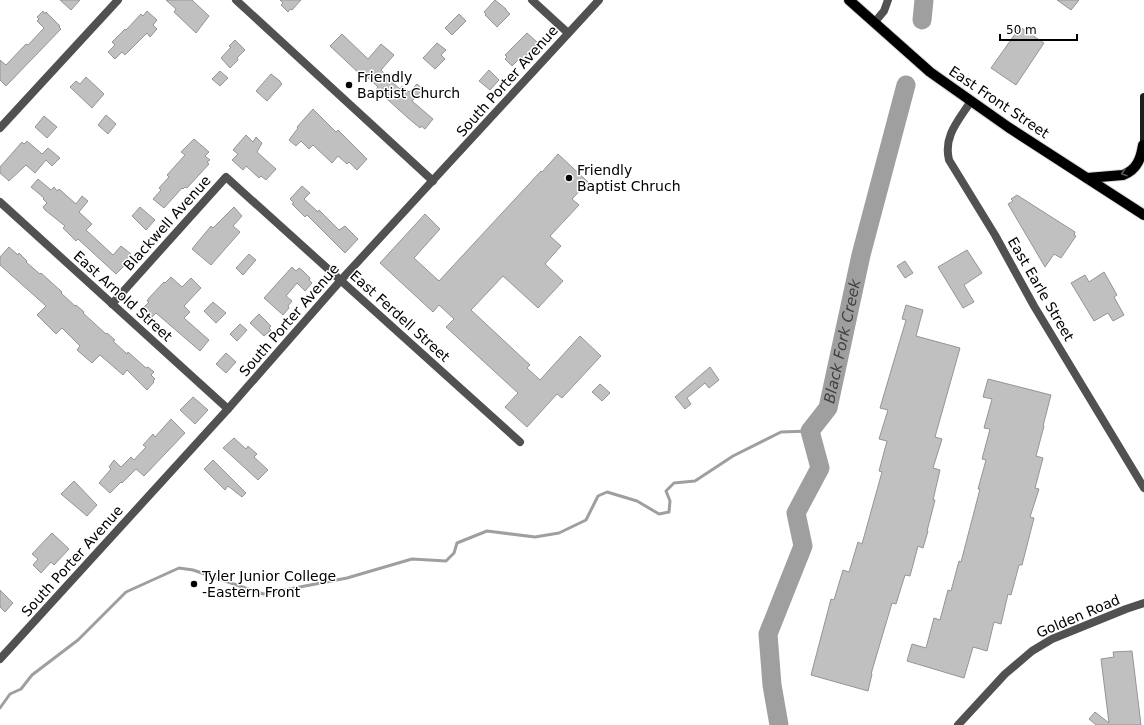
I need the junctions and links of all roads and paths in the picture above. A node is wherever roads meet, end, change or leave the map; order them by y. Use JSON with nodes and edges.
{"nodes":[{"id":1,"x":118,"y":0,"type":"edge"},
{"id":2,"x":236,"y":0,"type":"edge"},
{"id":3,"x":532,"y":0,"type":"edge"},
{"id":4,"x":599,"y":0,"type":"edge"},
{"id":5,"x":849,"y":0,"type":"edge"},
{"id":6,"x":888,"y":0,"type":"edge"},
{"id":7,"x":874,"y":23,"type":"junction"},
{"id":8,"x":568,"y":34,"type":"junction"},
{"id":9,"x":1144,"y":97,"type":"edge"},
{"id":10,"x":971,"y":101,"type":"junction"},
{"id":11,"x":0,"y":128,"type":"edge"},
{"id":12,"x":1143,"y":145,"type":"edge"},
{"id":13,"x":1144,"y":159,"type":"edge"},
{"id":14,"x":226,"y":177,"type":"joint"},
{"id":15,"x":1087,"y":178,"type":"junction"},
{"id":16,"x":433,"y":181,"type":"junction"},
{"id":17,"x":0,"y":202,"type":"edge"},
{"id":18,"x":1144,"y":215,"type":"edge"},
{"id":19,"x":341,"y":280,"type":"junction"},
{"id":20,"x":112,"y":304,"type":"junction"},
{"id":21,"x":228,"y":409,"type":"junction"},
{"id":22,"x":520,"y":442,"type":"dead end"},
{"id":23,"x":1144,"y":488,"type":"edge"},
{"id":24,"x":1144,"y":604,"type":"edge"},
{"id":25,"x":0,"y":660,"type":"edge"},
{"id":26,"x":958,"y":725,"type":"edge"}],
"edges":[{"from":1,"to":11,"type":"street"},
{"from":2,"to":16,"type":"street"},
{"from":3,"to":8,"type":"street"},
{"from":4,"to":8,"type":"street","name":"South Porter Avenue"},
{"from":5,"to":7,"type":"main road","name":"East Front Street"},
{"from":6,"to":7,"type":"street"},
{"from":7,"to":10,"type":"main road","name":"East Front Street"},
{"from":8,"to":16,"type":"street","name":"South Porter Avenue"},
{"from":9,"to":12,"type":"main road"},
{"from":10,"to":15,"type":"main road","name":"East Front Street"},
{"from":10,"to":23,"type":"street","name":"East Earle Street"},
{"from":12,"to":13,"type":"main road"},
{"from":12,"to":15,"type":"main road","one_way":true},
{"from":14,"to":19,"type":"street","name":"East Ferdell Street"},
{"from":14,"to":20,"type":"street","name":"Blackwell Avenue"},
{"from":15,"to":18,"type":"main road","name":"East Front Street"},
{"from":16,"to":19,"type":"street","name":"South Porter Avenue"},
{"from":17,"to":20,"type":"street","name":"East Arnold Street"},
{"from":19,"to":21,"type":"street","name":"South Porter Avenue"},
{"from":19,"to":22,"type":"street","name":"East Ferdell Street"},
{"from":20,"to":21,"type":"street","name":"East Arnold Street"},
{"from":21,"to":25,"type":"street","name":"South Porter Avenue"},
{"from":24,"to":26,"type":"street","name":"Golden Road"}]}
